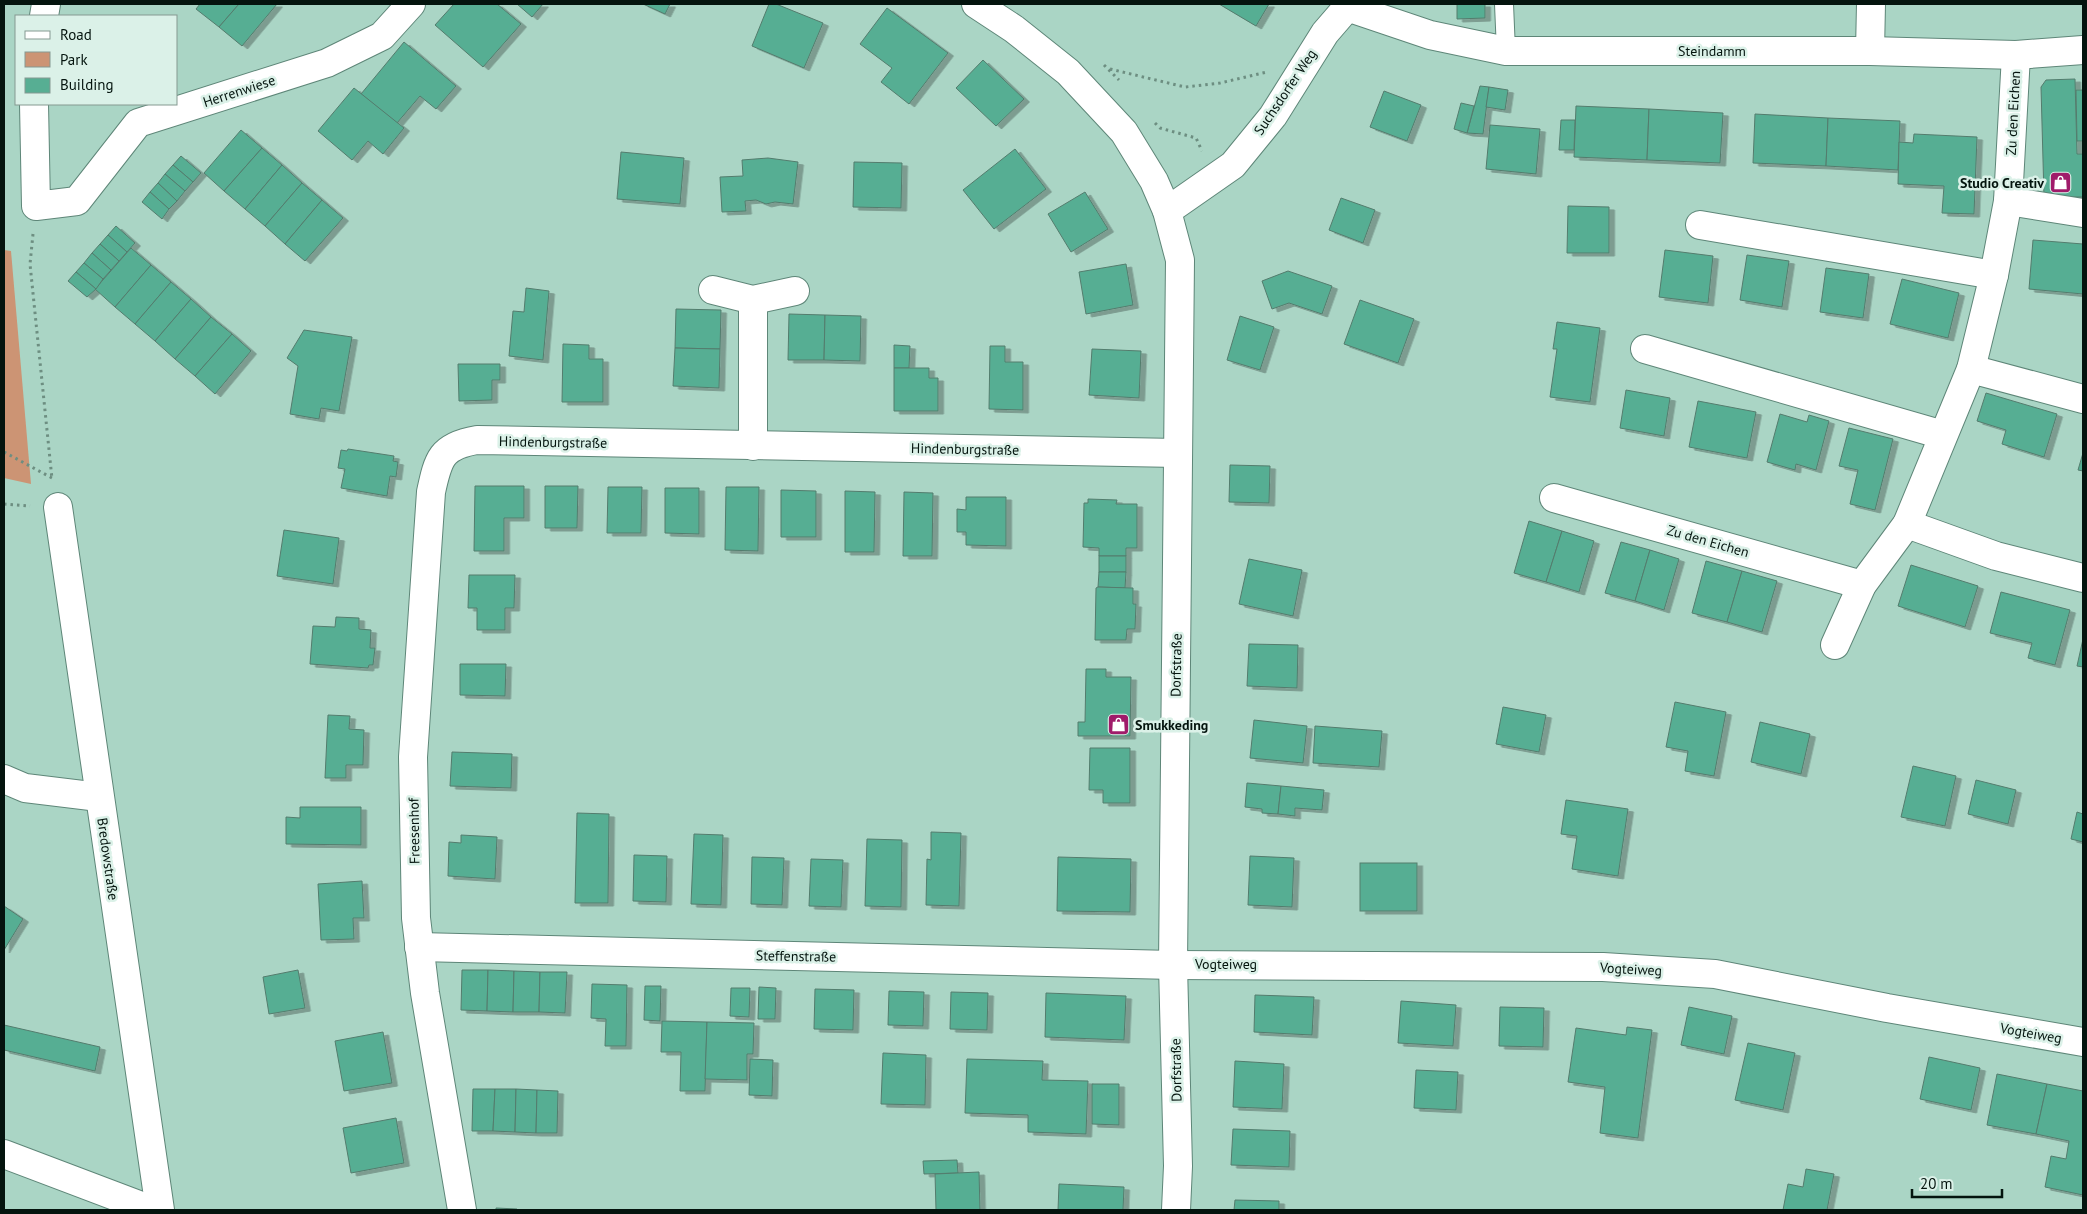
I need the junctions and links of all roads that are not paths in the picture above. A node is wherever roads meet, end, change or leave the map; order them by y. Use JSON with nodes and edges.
{"nodes":[{"id":1,"x":412,"y":4,"type":"edge"},
{"id":2,"x":976,"y":4,"type":"edge"},
{"id":3,"x":1504,"y":4,"type":"edge"},
{"id":4,"x":1870,"y":4,"type":"edge"},
{"id":5,"x":1348,"y":5,"type":"edge"},
{"id":6,"x":2083,"y":50,"type":"edge"},
{"id":7,"x":1506,"y":51,"type":"junction"},
{"id":8,"x":1870,"y":51,"type":"junction"},
{"id":9,"x":2016,"y":54,"type":"junction"},
{"id":10,"x":34,"y":105,"type":"edge"},
{"id":11,"x":2008,"y":201,"type":"junction"},
{"id":12,"x":1167,"y":211,"type":"junction"},
{"id":13,"x":2083,"y":213,"type":"edge"},
{"id":14,"x":1700,"y":225,"type":"dead end"},
{"id":15,"x":1994,"y":275,"type":"junction"},
{"id":16,"x":713,"y":290,"type":"dead end"},
{"id":17,"x":795,"y":291,"type":"dead end"},
{"id":18,"x":754,"y":300,"type":"junction"},
{"id":19,"x":1645,"y":349,"type":"dead end"},
{"id":20,"x":1971,"y":369,"type":"junction"},
{"id":21,"x":2083,"y":399,"type":"edge"},
{"id":22,"x":1943,"y":435,"type":"junction"},
{"id":23,"x":753,"y":446,"type":"junction"},
{"id":24,"x":445,"y":452,"type":"joint"},
{"id":25,"x":1178,"y":453,"type":"junction"},
{"id":26,"x":1554,"y":498,"type":"dead end"},
{"id":27,"x":58,"y":507,"type":"road end"},
{"id":28,"x":1907,"y":524,"type":"junction"},
{"id":29,"x":2083,"y":578,"type":"edge"},
{"id":30,"x":1862,"y":585,"type":"junction"},
{"id":31,"x":1835,"y":645,"type":"dead end"},
{"id":32,"x":4,"y":779,"type":"edge"},
{"id":33,"x":99,"y":797,"type":"junction"},
{"id":34,"x":419,"y":947,"type":"junction"},
{"id":35,"x":1173,"y":965,"type":"junction"},
{"id":36,"x":2083,"y":1042,"type":"edge"},
{"id":37,"x":4,"y":1154,"type":"edge"},
{"id":38,"x":152,"y":1210,"type":"edge"},
{"id":39,"x":160,"y":1210,"type":"edge"},
{"id":40,"x":462,"y":1210,"type":"edge"},
{"id":41,"x":1176,"y":1210,"type":"edge"}],
"edges":[{"from":1,"to":10,"type":"street","name":"Herrenwiese"},
{"from":2,"to":12,"type":"street","name":"Dorfstraße"},
{"from":3,"to":7,"type":"lane"},
{"from":4,"to":8,"type":"street"},
{"from":5,"to":7,"type":"street","name":"Steindamm"},
{"from":5,"to":12,"type":"street","name":"Suchsdorfer Weg"},
{"from":6,"to":9,"type":"street","name":"Steindamm"},
{"from":7,"to":8,"type":"street","name":"Steindamm"},
{"from":8,"to":9,"type":"street","name":"Steindamm"},
{"from":9,"to":11,"type":"street","name":"Zu den Eichen"},
{"from":11,"to":13,"type":"street"},
{"from":11,"to":15,"type":"street","name":"Zu den Eichen"},
{"from":12,"to":25,"type":"street","name":"Dorfstraße"},
{"from":14,"to":15,"type":"street"},
{"from":15,"to":20,"type":"street","name":"Zu den Eichen"},
{"from":16,"to":18,"type":"street"},
{"from":17,"to":18,"type":"street"},
{"from":18,"to":23,"type":"street"},
{"from":19,"to":22,"type":"street"},
{"from":20,"to":21,"type":"street"},
{"from":20,"to":22,"type":"street","name":"Zu den Eichen"},
{"from":22,"to":28,"type":"street","name":"Zu den Eichen"},
{"from":23,"to":24,"type":"street","name":"Hindenburgstraße"},
{"from":23,"to":25,"type":"street","name":"Hindenburgstraße"},
{"from":24,"to":34,"type":"street","name":"Freesenhof"},
{"from":25,"to":35,"type":"street","name":"Dorfstraße"},
{"from":26,"to":30,"type":"street","name":"Zu den Eichen"},
{"from":27,"to":33,"type":"street","name":"Bredowstraße"},
{"from":28,"to":29,"type":"street"},
{"from":28,"to":30,"type":"street","name":"Zu den Eichen"},
{"from":30,"to":31,"type":"street","name":"Zu den Eichen"},
{"from":32,"to":33,"type":"street"},
{"from":33,"to":39,"type":"street","name":"Bredowstraße"},
{"from":34,"to":35,"type":"street","name":"Steffenstraße"},
{"from":34,"to":40,"type":"street","name":"Freesenhof"},
{"from":35,"to":36,"type":"street","name":"Vogteiweg"},
{"from":35,"to":41,"type":"street","name":"Dorfstraße"},
{"from":37,"to":38,"type":"street"}]}
